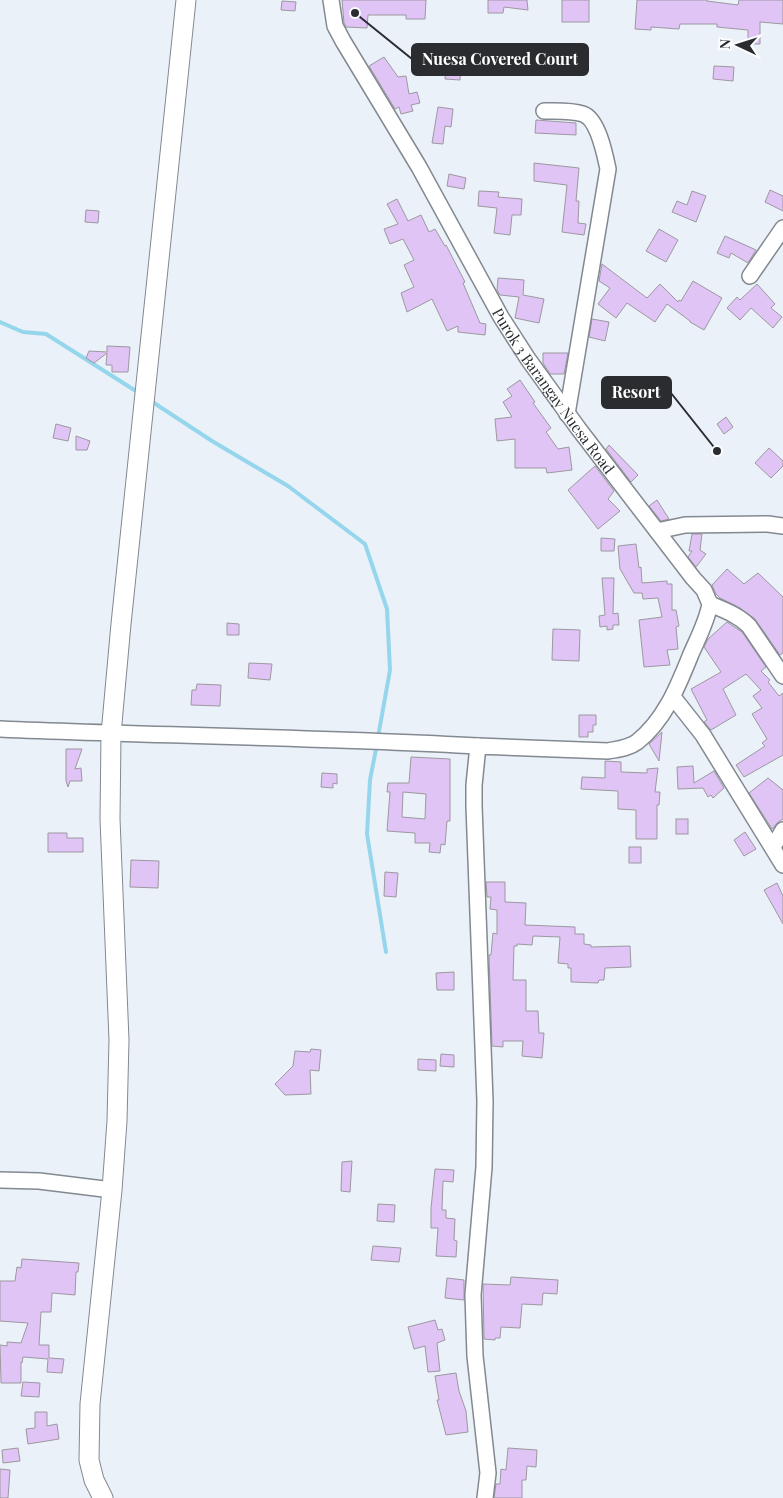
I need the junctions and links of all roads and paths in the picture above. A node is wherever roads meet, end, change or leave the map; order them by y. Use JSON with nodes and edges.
{"nodes":[{"id":1,"x":186,"y":0,"type":"edge"},
{"id":2,"x":331,"y":0,"type":"edge"},
{"id":3,"x":544,"y":111,"type":"dead end"},
{"id":4,"x":783,"y":228,"type":"edge"},
{"id":5,"x":750,"y":276,"type":"dead end"},
{"id":6,"x":567,"y":414,"type":"junction"},
{"id":7,"x":783,"y":526,"type":"edge"},
{"id":8,"x":657,"y":531,"type":"junction"},
{"id":9,"x":710,"y":604,"type":"junction"},
{"id":10,"x":783,"y":676,"type":"edge"},
{"id":11,"x":673,"y":697,"type":"junction"},
{"id":12,"x":0,"y":728,"type":"edge"},
{"id":13,"x":111,"y":734,"type":"junction"},
{"id":14,"x":478,"y":746,"type":"junction"},
{"id":15,"x":783,"y":830,"type":"edge"},
{"id":16,"x":773,"y":847,"type":"junction"},
{"id":17,"x":783,"y":865,"type":"edge"},
{"id":18,"x":0,"y":1180,"type":"edge"},
{"id":19,"x":112,"y":1190,"type":"junction"},
{"id":20,"x":103,"y":1498,"type":"edge"},
{"id":21,"x":485,"y":1498,"type":"edge"}],
"edges":[{"from":1,"to":13,"type":"main road"},
{"from":2,"to":6,"type":"street","name":"Purok 3 Barangay Nuesa Road"},
{"from":3,"to":6,"type":"street"},
{"from":4,"to":5,"type":"street"},
{"from":6,"to":8,"type":"street","name":"Purok 3 Barangay Nuesa Road"},
{"from":7,"to":8,"type":"street"},
{"from":8,"to":9,"type":"street","name":"Purok 3 Barangay Nuesa Road"},
{"from":9,"to":10,"type":"street"},
{"from":9,"to":11,"type":"street"},
{"from":11,"to":14,"type":"street"},
{"from":11,"to":16,"type":"street"},
{"from":12,"to":13,"type":"street"},
{"from":13,"to":14,"type":"street"},
{"from":13,"to":19,"type":"main road"},
{"from":14,"to":21,"type":"street"},
{"from":15,"to":16,"type":"street"},
{"from":16,"to":17,"type":"street"},
{"from":18,"to":19,"type":"street"},
{"from":19,"to":20,"type":"main road"}]}
